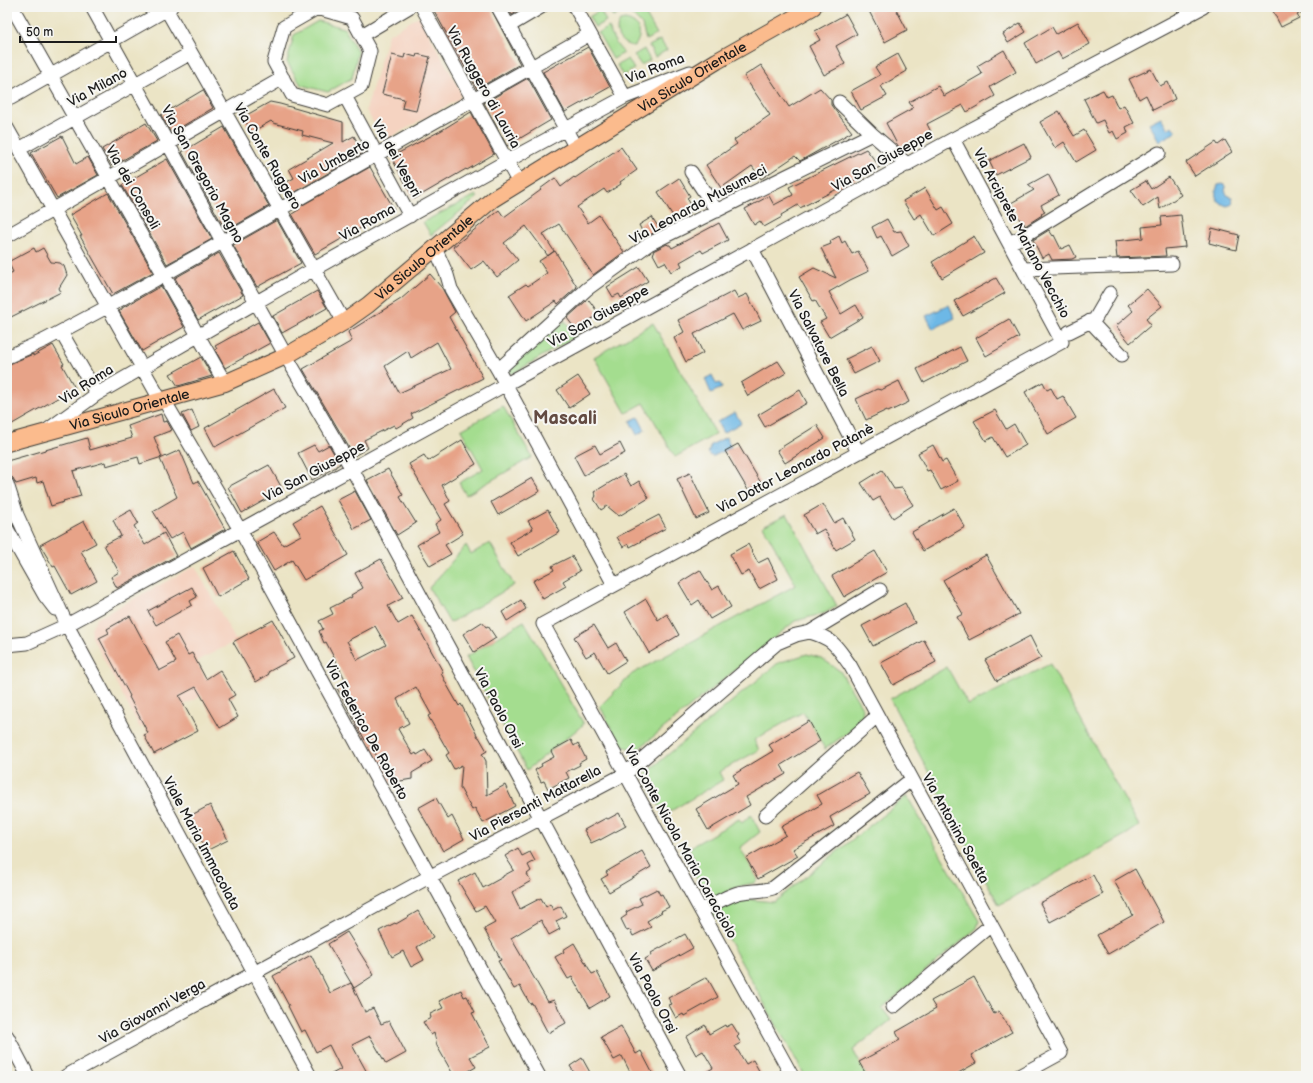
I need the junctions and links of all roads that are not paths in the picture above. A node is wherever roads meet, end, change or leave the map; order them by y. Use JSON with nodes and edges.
{"nodes":[{"id":1,"x":12,"y":7,"type":"edge"},
{"id":2,"x":92,"y":7,"type":"edge"},
{"id":3,"x":409,"y":7,"type":"edge"},
{"id":4,"x":422,"y":7,"type":"edge"},
{"id":5,"x":498,"y":7,"type":"edge"},
{"id":6,"x":541,"y":7,"type":"edge"},
{"id":7,"x":575,"y":7,"type":"edge"},
{"id":8,"x":813,"y":7,"type":"edge"},
{"id":9,"x":1203,"y":7,"type":"edge"},
{"id":10,"x":167,"y":8,"type":"edge"},
{"id":11,"x":297,"y":12,"type":"edge"},
{"id":12,"x":509,"y":26,"type":"junction"},
{"id":13,"x":590,"y":34,"type":"junction"},
{"id":14,"x":362,"y":35,"type":"junction"},
{"id":15,"x":111,"y":41,"type":"junction"},
{"id":16,"x":191,"y":53,"type":"junction"},
{"id":17,"x":717,"y":61,"type":"junction"},
{"id":18,"x":531,"y":68,"type":"junction"},
{"id":19,"x":51,"y":75,"type":"junction"},
{"id":20,"x":283,"y":78,"type":"junction"},
{"id":21,"x":135,"y":84,"type":"junction"},
{"id":22,"x":345,"y":96,"type":"junction"},
{"id":23,"x":625,"y":97,"type":"junction"},
{"id":24,"x":11,"y":98,"type":"dead end"},
{"id":25,"x":473,"y":100,"type":"junction"},
{"id":26,"x":839,"y":102,"type":"dead end"},
{"id":27,"x":224,"y":112,"type":"junction"},
{"id":28,"x":75,"y":118,"type":"junction"},
{"id":29,"x":7,"y":128,"type":"edge"},
{"id":30,"x":565,"y":128,"type":"junction"},
{"id":31,"x":872,"y":134,"type":"junction"},
{"id":32,"x":953,"y":139,"type":"junction"},
{"id":33,"x":168,"y":144,"type":"junction"},
{"id":34,"x":576,"y":148,"type":"junction"},
{"id":35,"x":19,"y":149,"type":"junction"},
{"id":36,"x":1159,"y":153,"type":"dead end"},
{"id":37,"x":377,"y":155,"type":"junction"},
{"id":38,"x":507,"y":161,"type":"junction"},
{"id":39,"x":908,"y":165,"type":"junction"},
{"id":40,"x":691,"y":172,"type":"dead end"},
{"id":41,"x":109,"y":178,"type":"junction"},
{"id":42,"x":519,"y":183,"type":"junction"},
{"id":43,"x":54,"y":205,"type":"junction"},
{"id":44,"x":280,"y":210,"type":"junction"},
{"id":45,"x":717,"y":211,"type":"junction"},
{"id":46,"x":410,"y":216,"type":"junction"},
{"id":47,"x":7,"y":236,"type":"edge"},
{"id":48,"x":223,"y":242,"type":"junction"},
{"id":49,"x":1010,"y":243,"type":"junction"},
{"id":50,"x":435,"y":248,"type":"junction"},
{"id":51,"x":752,"y":249,"type":"junction"},
{"id":52,"x":1172,"y":264,"type":"dead end"},
{"id":53,"x":314,"y":269,"type":"junction"},
{"id":54,"x":1023,"y":270,"type":"junction"},
{"id":55,"x":164,"y":275,"type":"junction"},
{"id":56,"x":1110,"y":293,"type":"dead end"},
{"id":57,"x":257,"y":303,"type":"junction"},
{"id":58,"x":111,"y":308,"type":"junction"},
{"id":59,"x":344,"y":322,"type":"junction"},
{"id":60,"x":1090,"y":322,"type":"junction"},
{"id":61,"x":63,"y":335,"type":"junction"},
{"id":62,"x":199,"y":336,"type":"junction"},
{"id":63,"x":1066,"y":337,"type":"junction"},
{"id":64,"x":1122,"y":355,"type":"dead end"},
{"id":65,"x":286,"y":356,"type":"junction"},
{"id":66,"x":7,"y":357,"type":"edge"},
{"id":67,"x":142,"y":368,"type":"junction"},
{"id":68,"x":498,"y":370,"type":"junction"},
{"id":69,"x":225,"y":383,"type":"junction"},
{"id":70,"x":506,"y":385,"type":"junction"},
{"id":71,"x":97,"y":394,"type":"junction"},
{"id":72,"x":162,"y":400,"type":"junction"},
{"id":73,"x":45,"y":432,"type":"junction"},
{"id":74,"x":7,"y":443,"type":"edge"},
{"id":75,"x":858,"y":452,"type":"junction"},
{"id":76,"x":352,"y":469,"type":"junction"},
{"id":77,"x":7,"y":484,"type":"edge"},
{"id":78,"x":7,"y":529,"type":"edge"},
{"id":79,"x":240,"y":530,"type":"junction"},
{"id":80,"x":614,"y":585,"type":"junction"},
{"id":81,"x":880,"y":590,"type":"dead end"},
{"id":82,"x":543,"y":624,"type":"joint"},
{"id":83,"x":67,"y":625,"type":"junction"},
{"id":84,"x":810,"y":632,"type":"junction"},
{"id":85,"x":7,"y":645,"type":"edge"},
{"id":86,"x":877,"y":716,"type":"junction"},
{"id":87,"x":625,"y":774,"type":"junction"},
{"id":88,"x":912,"y":780,"type":"junction"},
{"id":89,"x":765,"y":816,"type":"dead end"},
{"id":90,"x":540,"y":818,"type":"junction"},
{"id":91,"x":429,"y":877,"type":"junction"},
{"id":92,"x":701,"y":911,"type":"junction"},
{"id":93,"x":991,"y":926,"type":"junction"},
{"id":94,"x":254,"y":973,"type":"junction"},
{"id":95,"x":893,"y":1007,"type":"dead end"},
{"id":96,"x":7,"y":1036,"type":"edge"},
{"id":97,"x":28,"y":1076,"type":"edge"},
{"id":98,"x":66,"y":1076,"type":"edge"},
{"id":99,"x":310,"y":1076,"type":"edge"},
{"id":100,"x":539,"y":1076,"type":"edge"},
{"id":101,"x":680,"y":1076,"type":"edge"},
{"id":102,"x":792,"y":1076,"type":"edge"},
{"id":103,"x":1018,"y":1076,"type":"edge"}],
"edges":[{"from":1,"to":19,"type":"street","name":"Via dei Consoli"},
{"from":2,"to":15,"type":"street","name":"Via San Gregorio Magno"},
{"from":3,"to":14,"type":"street"},
{"from":4,"to":25,"type":"street","name":"Via Ruggero di Lauria"},
{"from":5,"to":12,"type":"street"},
{"from":6,"to":12,"type":"street"},
{"from":7,"to":13,"type":"street"},
{"from":8,"to":17,"type":"main road","name":"Via Siculo Orientale"},
{"from":9,"to":32,"type":"street","name":"Via San Giuseppe"},
{"from":10,"to":15,"type":"street"},
{"from":10,"to":16,"type":"street","name":"Via Conte Ruggero"},
{"from":11,"to":14,"type":"street"},
{"from":11,"to":20,"type":"street"},
{"from":12,"to":18,"type":"street"},
{"from":13,"to":18,"type":"street","name":"Via Umberto"},
{"from":13,"to":23,"type":"street"},
{"from":14,"to":22,"type":"street"},
{"from":15,"to":19,"type":"street"},
{"from":15,"to":21,"type":"street","name":"Via San Gregorio Magno"},
{"from":16,"to":21,"type":"street","name":"Via Milano"},
{"from":16,"to":27,"type":"street","name":"Via Conte Ruggero"},
{"from":17,"to":23,"type":"street","name":"Via Roma"},
{"from":17,"to":34,"type":"main road","name":"Via Siculo Orientale"},
{"from":18,"to":25,"type":"street","name":"Via Umberto"},
{"from":18,"to":30,"type":"street"},
{"from":19,"to":24,"type":"street"},
{"from":19,"to":28,"type":"street","name":"Via dei Consoli"},
{"from":20,"to":22,"type":"street"},
{"from":20,"to":27,"type":"street"},
{"from":21,"to":28,"type":"street","name":"Via Milano"},
{"from":21,"to":33,"type":"street","name":"Via San Gregorio Magno"},
{"from":22,"to":37,"type":"street","name":"Via dei Vespri"},
{"from":23,"to":30,"type":"street","name":"Via Roma"},
{"from":25,"to":37,"type":"street","name":"Via Umberto"},
{"from":25,"to":38,"type":"street","name":"Via Ruggero di Lauria"},
{"from":26,"to":31,"type":"street"},
{"from":27,"to":33,"type":"street"},
{"from":27,"to":44,"type":"street","name":"Via Conte Ruggero"},
{"from":28,"to":35,"type":"street","name":"Via Milano"},
{"from":28,"to":41,"type":"street","name":"Via dei Consoli"},
{"from":29,"to":35,"type":"street","name":"Via Federico De Roberto"},
{"from":30,"to":34,"type":"street"},
{"from":30,"to":38,"type":"street","name":"Via Roma"},
{"from":31,"to":39,"type":"street"},
{"from":31,"to":45,"type":"street","name":"Via Leonardo Musumeci"},
{"from":32,"to":39,"type":"street","name":"Via San Giuseppe"},
{"from":32,"to":49,"type":"street","name":"Via Arciprete Mariano Vecchio"},
{"from":33,"to":41,"type":"street"},
{"from":33,"to":48,"type":"street","name":"Via San Gregorio Magno"},
{"from":34,"to":42,"type":"main road","name":"Via Siculo Orientale"},
{"from":35,"to":43,"type":"street","name":"Via Federico De Roberto"},
{"from":36,"to":49,"type":"street"},
{"from":37,"to":44,"type":"street","name":"Via Umberto"},
{"from":37,"to":46,"type":"street","name":"Via dei Vespri"},
{"from":38,"to":42,"type":"street","name":"Via Ruggero di Lauria"},
{"from":38,"to":46,"type":"street","name":"Via Roma"},
{"from":39,"to":51,"type":"street","name":"Via San Giuseppe"},
{"from":40,"to":45,"type":"street"},
{"from":41,"to":43,"type":"street"},
{"from":41,"to":55,"type":"street","name":"Via dei Consoli"},
{"from":42,"to":50,"type":"main road","name":"Via Siculo Orientale"},
{"from":43,"to":47,"type":"street"},
{"from":43,"to":58,"type":"street","name":"Via Federico De Roberto"},
{"from":44,"to":48,"type":"street","name":"Via Umberto"},
{"from":44,"to":53,"type":"street","name":"Via Conte Ruggero"},
{"from":45,"to":68,"type":"street","name":"Via Leonardo Musumeci"},
{"from":46,"to":53,"type":"street","name":"Via Roma"},
{"from":48,"to":55,"type":"street","name":"Via Umberto"},
{"from":48,"to":57,"type":"street","name":"Via San Gregorio Magno"},
{"from":49,"to":54,"type":"street","name":"Via Arciprete Mariano Vecchio"},
{"from":50,"to":59,"type":"main road","name":"Via Siculo Orientale"},
{"from":50,"to":68,"type":"street"},
{"from":51,"to":70,"type":"street","name":"Via San Giuseppe"},
{"from":51,"to":75,"type":"street","name":"Via Salvatore Bella"},
{"from":52,"to":54,"type":"street"},
{"from":53,"to":57,"type":"street","name":"Via Roma"},
{"from":53,"to":59,"type":"street","name":"Via Conte Ruggero"},
{"from":54,"to":63,"type":"street","name":"Via Arciprete Mariano Vecchio"},
{"from":55,"to":58,"type":"street","name":"Via Umberto"},
{"from":55,"to":62,"type":"street","name":"Via dei Consoli"},
{"from":56,"to":60,"type":"street"},
{"from":57,"to":62,"type":"street","name":"Via Roma"},
{"from":57,"to":65,"type":"street","name":"Via San Gregorio Magno"},
{"from":58,"to":61,"type":"street","name":"Via Umberto"},
{"from":58,"to":67,"type":"street","name":"Via Federico De Roberto"},
{"from":59,"to":65,"type":"main road","name":"Via Siculo Orientale"},
{"from":60,"to":63,"type":"street","name":"Via Dottor Leonardo Patanè"},
{"from":60,"to":64,"type":"street"},
{"from":61,"to":66,"type":"street","name":"Via Umberto"},
{"from":61,"to":71,"type":"street"},
{"from":62,"to":67,"type":"street","name":"Via Roma"},
{"from":62,"to":69,"type":"street","name":"Via dei Consoli"},
{"from":63,"to":75,"type":"street","name":"Via Dottor Leonardo Patanè"},
{"from":65,"to":69,"type":"main road","name":"Via Siculo Orientale"},
{"from":65,"to":76,"type":"street","name":"Via Paolo Orsi"},
{"from":67,"to":71,"type":"street","name":"Via Roma"},
{"from":67,"to":72,"type":"street","name":"Via Federico De Roberto"},
{"from":68,"to":70,"type":"street"},
{"from":69,"to":72,"type":"main road","name":"Via Siculo Orientale"},
{"from":70,"to":76,"type":"street","name":"Via San Giuseppe"},
{"from":70,"to":80,"type":"street"},
{"from":71,"to":73,"type":"street","name":"Via Roma"},
{"from":72,"to":73,"type":"main road","name":"Via Siculo Orientale"},
{"from":72,"to":79,"type":"street","name":"Via Federico De Roberto"},
{"from":73,"to":74,"type":"main road","name":"Via Siculo Orientale"},
{"from":75,"to":80,"type":"street","name":"Via Dottor Leonardo Patanè"},
{"from":76,"to":79,"type":"street","name":"Via San Giuseppe"},
{"from":76,"to":90,"type":"street","name":"Via Paolo Orsi"},
{"from":77,"to":83,"type":"street","name":"Viale Maria Immacolata"},
{"from":78,"to":83,"type":"street","name":"Viale Maria Immacolata"},
{"from":79,"to":83,"type":"street","name":"Via San Giuseppe"},
{"from":79,"to":91,"type":"street","name":"Via Federico De Roberto"},
{"from":80,"to":82,"type":"street","name":"Via Dottor Leonardo Patanè"},
{"from":81,"to":84,"type":"street","name":"Via Piersanti Mattarella"},
{"from":82,"to":87,"type":"street","name":"Via Conte Nicola Maria Caracciolo"},
{"from":83,"to":85,"type":"street","name":"Via San Giuseppe"},
{"from":83,"to":94,"type":"street","name":"Viale Maria Immacolata"},
{"from":84,"to":86,"type":"street","name":"Via Antonino Saetta"},
{"from":84,"to":87,"type":"street","name":"Via Piersanti Mattarella"},
{"from":86,"to":88,"type":"street","name":"Via Antonino Saetta"},
{"from":86,"to":89,"type":"street"},
{"from":87,"to":90,"type":"street","name":"Via Piersanti Mattarella"},
{"from":87,"to":92,"type":"street","name":"Via Conte Nicola Maria Caracciolo"},
{"from":88,"to":92,"type":"street"},
{"from":88,"to":93,"type":"street","name":"Via Antonino Saetta"},
{"from":90,"to":91,"type":"street","name":"Via Piersanti Mattarella"},
{"from":90,"to":101,"type":"street","name":"Via Paolo Orsi"},
{"from":91,"to":94,"type":"street","name":"Via Piersanti Mattarella"},
{"from":91,"to":100,"type":"street","name":"Via Federico De Roberto"},
{"from":92,"to":102,"type":"street","name":"Via Conte Nicola Maria Caracciolo"},
{"from":93,"to":95,"type":"street"},
{"from":93,"to":103,"type":"street","name":"Via Antonino Saetta"},
{"from":94,"to":98,"type":"street","name":"Via Giovanni Verga"},
{"from":94,"to":99,"type":"street","name":"Viale Maria Immacolata"},
{"from":96,"to":97,"type":"street"}]}
